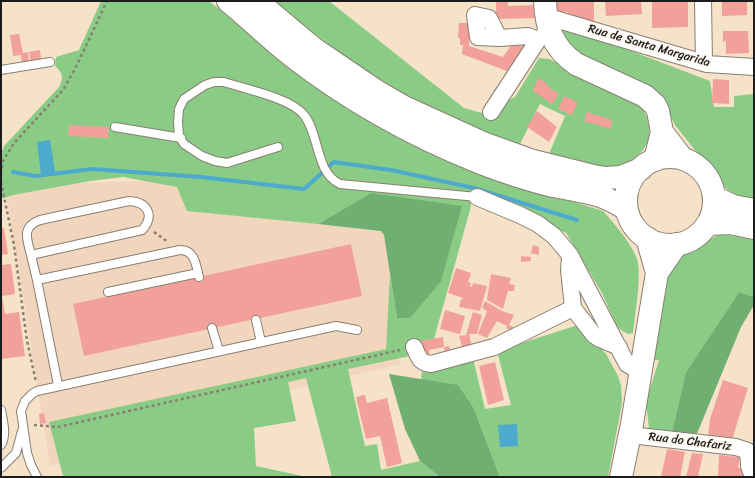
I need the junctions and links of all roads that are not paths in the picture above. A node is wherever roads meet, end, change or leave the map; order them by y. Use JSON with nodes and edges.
{"nodes":[{"id":1,"x":228,"y":1,"type":"edge"},
{"id":2,"x":257,"y":1,"type":"edge"},
{"id":3,"x":703,"y":1,"type":"edge"},
{"id":4,"x":544,"y":22,"type":"edge"},
{"id":5,"x":500,"y":38,"type":"dead end"},
{"id":6,"x":50,"y":62,"type":"dead end"},
{"id":7,"x":704,"y":63,"type":"junction"},
{"id":8,"x":754,"y":67,"type":"edge"},
{"id":9,"x":1,"y":70,"type":"edge"},
{"id":10,"x":491,"y":112,"type":"dead end"},
{"id":11,"x":115,"y":127,"type":"dead end"},
{"id":12,"x":662,"y":132,"type":"junction"},
{"id":13,"x":180,"y":138,"type":"junction"},
{"id":14,"x":278,"y":148,"type":"dead end"},
{"id":15,"x":682,"y":158,"type":"junction"},
{"id":16,"x":648,"y":164,"type":"junction"},
{"id":17,"x":477,"y":197,"type":"joint"},
{"id":18,"x":714,"y":197,"type":"junction"},
{"id":19,"x":627,"y":210,"type":"junction"},
{"id":20,"x":754,"y":210,"type":"edge"},
{"id":21,"x":707,"y":224,"type":"junction"},
{"id":22,"x":754,"y":228,"type":"edge"},
{"id":23,"x":647,"y":238,"type":"junction"},
{"id":24,"x":676,"y":244,"type":"junction"},
{"id":25,"x":31,"y":255,"type":"junction"},
{"id":26,"x":570,"y":255,"type":"junction"},
{"id":27,"x":657,"y":273,"type":"junction"},
{"id":28,"x":37,"y":280,"type":"junction"},
{"id":29,"x":108,"y":292,"type":"dead end"},
{"id":30,"x":573,"y":308,"type":"junction"},
{"id":31,"x":256,"y":320,"type":"dead end"},
{"id":32,"x":212,"y":328,"type":"dead end"},
{"id":33,"x":357,"y":330,"type":"dead end"},
{"id":34,"x":261,"y":342,"type":"junction"},
{"id":35,"x":414,"y":347,"type":"road end"},
{"id":36,"x":619,"y":347,"type":"junction"},
{"id":37,"x":219,"y":352,"type":"junction"},
{"id":38,"x":640,"y":372,"type":"junction"},
{"id":39,"x":58,"y":385,"type":"junction"},
{"id":40,"x":1,"y":410,"type":"edge"},
{"id":41,"x":23,"y":424,"type":"junction"},
{"id":42,"x":630,"y":435,"type":"junction"},
{"id":43,"x":1,"y":445,"type":"edge"},
{"id":44,"x":1,"y":468,"type":"edge"},
{"id":45,"x":37,"y":477,"type":"edge"},
{"id":46,"x":621,"y":477,"type":"edge"},
{"id":47,"x":753,"y":477,"type":"edge"}],
"edges":[{"from":1,"to":19,"type":"main road"},
{"from":2,"to":16,"type":"main road"},
{"from":3,"to":7,"type":"street"},
{"from":4,"to":5,"type":"street","name":"Rua de Santa Margarida"},
{"from":4,"to":7,"type":"street","name":"Rua de Santa Margarida"},
{"from":4,"to":10,"type":"street"},
{"from":4,"to":12,"type":"main road"},
{"from":6,"to":9,"type":"lane"},
{"from":7,"to":8,"type":"street","name":"Rua de Santa Margarida"},
{"from":11,"to":13,"type":"lane"},
{"from":12,"to":15,"type":"main road"},
{"from":12,"to":16,"type":"main road"},
{"from":13,"to":14,"type":"lane"},
{"from":13,"to":17,"type":"lane"},
{"from":15,"to":16,"type":"main road"},
{"from":15,"to":18,"type":"main road"},
{"from":16,"to":19,"type":"main road"},
{"from":17,"to":26,"type":"street"},
{"from":18,"to":20,"type":"main road"},
{"from":18,"to":21,"type":"main road"},
{"from":19,"to":23,"type":"main road"},
{"from":21,"to":22,"type":"main road"},
{"from":21,"to":24,"type":"main road"},
{"from":23,"to":24,"type":"main road"},
{"from":23,"to":27,"type":"main road"},
{"from":24,"to":27,"type":"main road"},
{"from":25,"to":25,"type":"lane"},
{"from":25,"to":28,"type":"lane"},
{"from":26,"to":30,"type":"street"},
{"from":26,"to":36,"type":"street"},
{"from":27,"to":38,"type":"main road"},
{"from":28,"to":29,"type":"lane"},
{"from":28,"to":39,"type":"lane"},
{"from":30,"to":35,"type":"street"},
{"from":30,"to":36,"type":"street"},
{"from":31,"to":34,"type":"lane"},
{"from":32,"to":37,"type":"lane"},
{"from":33,"to":34,"type":"lane"},
{"from":34,"to":37,"type":"lane"},
{"from":36,"to":38,"type":"street"},
{"from":37,"to":39,"type":"lane"},
{"from":38,"to":42,"type":"main road"},
{"from":39,"to":41,"type":"lane"},
{"from":40,"to":43,"type":"lane"},
{"from":41,"to":44,"type":"lane"},
{"from":41,"to":45,"type":"lane"},
{"from":42,"to":46,"type":"main road"},
{"from":42,"to":47,"type":"street","name":"Rua do Chafariz"}]}
